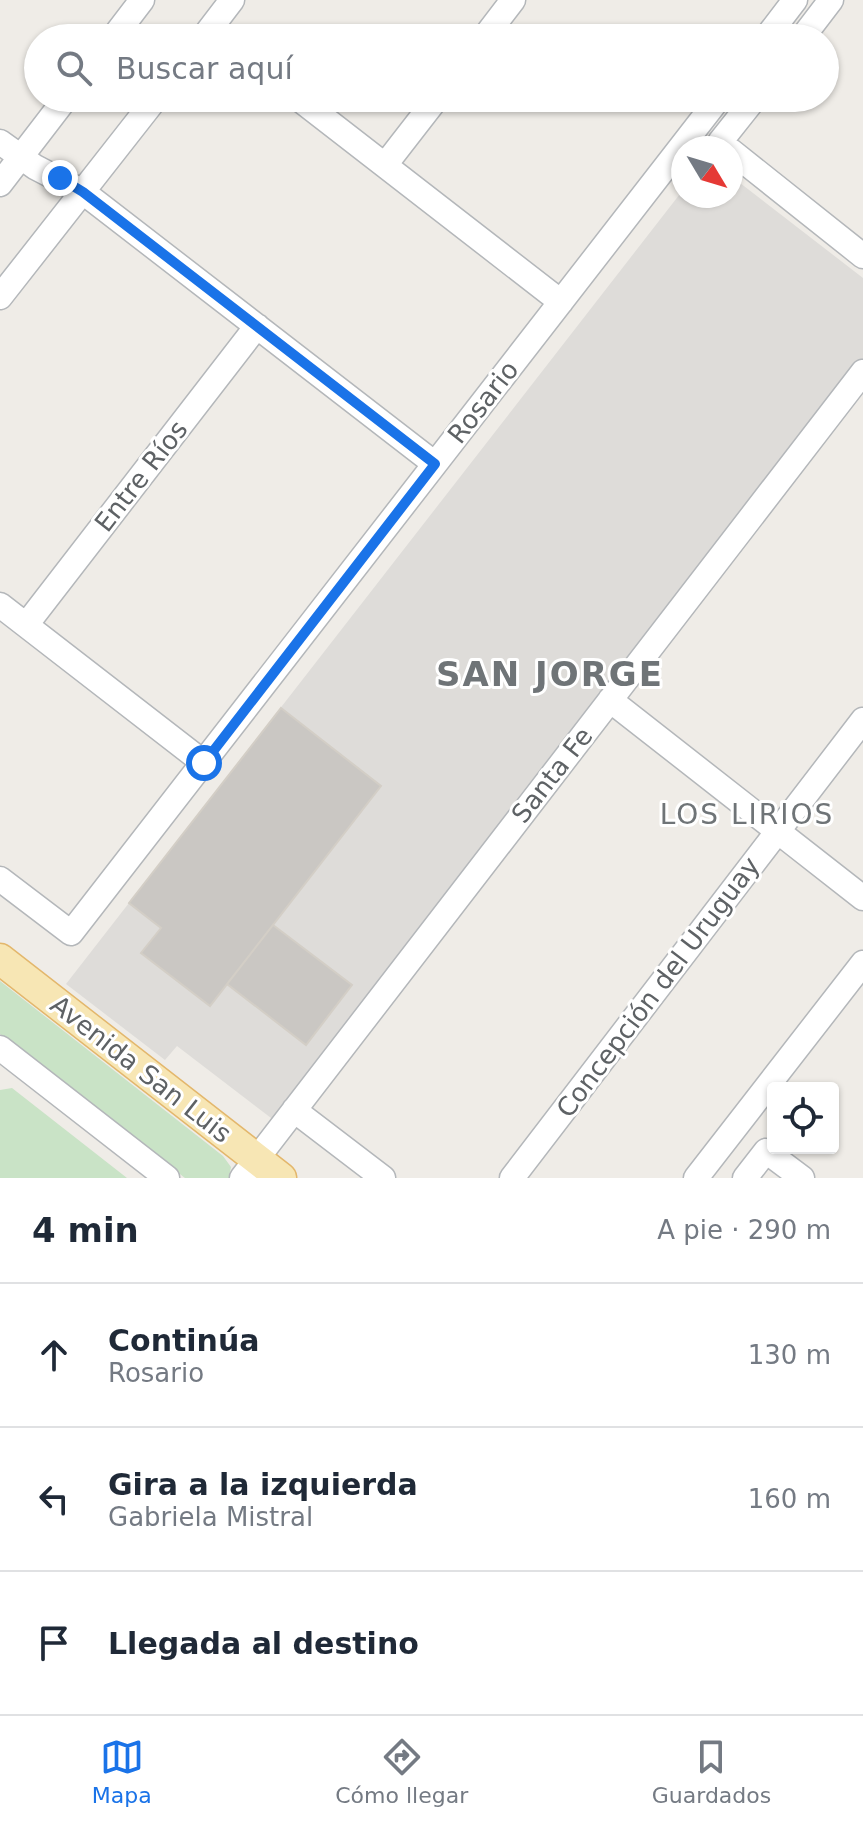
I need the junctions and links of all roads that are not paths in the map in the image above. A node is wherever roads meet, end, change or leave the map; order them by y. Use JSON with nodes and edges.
{"nodes":[{"id":1,"x":142,"y":0,"type":"edge"},
{"id":2,"x":232,"y":0,"type":"edge"},
{"id":3,"x":513,"y":0,"type":"edge"},
{"id":4,"x":795,"y":0,"type":"edge"},
{"id":5,"x":831,"y":0,"type":"edge"},
{"id":6,"x":124,"y":24,"type":"edge"},
{"id":7,"x":218,"y":24,"type":"edge"},
{"id":8,"x":495,"y":24,"type":"edge"},
{"id":9,"x":777,"y":24,"type":"edge"},
{"id":10,"x":813,"y":24,"type":"edge"},
{"id":11,"x":55,"y":112,"type":"edge"},
{"id":12,"x":145,"y":112,"type":"edge"},
{"id":13,"x":316,"y":112,"type":"edge"},
{"id":14,"x":426,"y":112,"type":"edge"},
{"id":15,"x":708,"y":112,"type":"edge"},
{"id":16,"x":747,"y":112,"type":"edge"},
{"id":17,"x":733,"y":136,"type":"edge"},
{"id":18,"x":0,"y":142,"type":"edge"},
{"id":19,"x":20,"y":157,"type":"junction"},
{"id":20,"x":743,"y":161,"type":"edge"},
{"id":21,"x":385,"y":165,"type":"junction"},
{"id":22,"x":0,"y":184,"type":"edge"},
{"id":23,"x":83,"y":192,"type":"junction"},
{"id":24,"x":863,"y":256,"type":"edge"},
{"id":25,"x":0,"y":297,"type":"edge"},
{"id":26,"x":561,"y":302,"type":"junction"},
{"id":27,"x":257,"y":326,"type":"junction"},
{"id":28,"x":863,"y":372,"type":"edge"},
{"id":29,"x":435,"y":464,"type":"junction"},
{"id":30,"x":0,"y":605,"type":"edge"},
{"id":31,"x":26,"y":625,"type":"junction"},
{"id":32,"x":610,"y":700,"type":"junction"},
{"id":33,"x":863,"y":720,"type":"edge"},
{"id":34,"x":204,"y":763,"type":"junction"},
{"id":35,"x":778,"y":831,"type":"junction"},
{"id":36,"x":0,"y":879,"type":"edge"},
{"id":37,"x":863,"y":898,"type":"edge"},
{"id":38,"x":0,"y":959,"type":"edge"},
{"id":39,"x":863,"y":963,"type":"edge"},
{"id":40,"x":0,"y":1048,"type":"edge"},
{"id":41,"x":294,"y":1110,"type":"junction"},
{"id":42,"x":249,"y":1168,"type":"edge"},
{"id":43,"x":167,"y":1178,"type":"edge"},
{"id":44,"x":281,"y":1178,"type":"edge"},
{"id":45,"x":383,"y":1178,"type":"edge"},
{"id":46,"x":512,"y":1178,"type":"edge"},
{"id":47,"x":696,"y":1178,"type":"edge"},
{"id":48,"x":745,"y":1178,"type":"edge"},
{"id":49,"x":802,"y":1178,"type":"edge"}],
"edges":[{"from":1,"to":6,"type":"street"},
{"from":2,"to":7,"type":"street"},
{"from":3,"to":8,"type":"street"},
{"from":4,"to":9,"type":"street"},
{"from":5,"to":10,"type":"street"},
{"from":11,"to":19,"type":"street"},
{"from":12,"to":23,"type":"street"},
{"from":13,"to":21,"type":"street"},
{"from":14,"to":21,"type":"street"},
{"from":15,"to":26,"type":"street","name":"Rosario"},
{"from":16,"to":17,"type":"street"},
{"from":18,"to":19,"type":"street"},
{"from":19,"to":22,"type":"street"},
{"from":19,"to":23,"type":"street"},
{"from":20,"to":24,"type":"street"},
{"from":21,"to":26,"type":"street"},
{"from":23,"to":25,"type":"street"},
{"from":23,"to":27,"type":"street"},
{"from":26,"to":29,"type":"street","name":"Rosario"},
{"from":27,"to":29,"type":"street"},
{"from":27,"to":31,"type":"street","name":"Entre Ríos"},
{"from":28,"to":32,"type":"street","name":"Santa Fe"},
{"from":29,"to":34,"type":"street","name":"Rosario"},
{"from":30,"to":31,"type":"street"},
{"from":31,"to":34,"type":"street"},
{"from":32,"to":35,"type":"street"},
{"from":32,"to":41,"type":"street","name":"Santa Fe"},
{"from":33,"to":35,"type":"street","name":"Concepción del Uruguay"},
{"from":34,"to":36,"type":"street","name":"Rosario"},
{"from":35,"to":37,"type":"street"},
{"from":35,"to":46,"type":"street","name":"Concepción del Uruguay"},
{"from":38,"to":42,"type":"main road","name":"Avenida San Luis"},
{"from":39,"to":47,"type":"street"},
{"from":40,"to":43,"type":"street"},
{"from":41,"to":42,"type":"street","name":"Santa Fe"},
{"from":41,"to":45,"type":"street"},
{"from":42,"to":44,"type":"main road","name":"Avenida San Luis"},
{"from":48,"to":49,"type":"street"}]}
